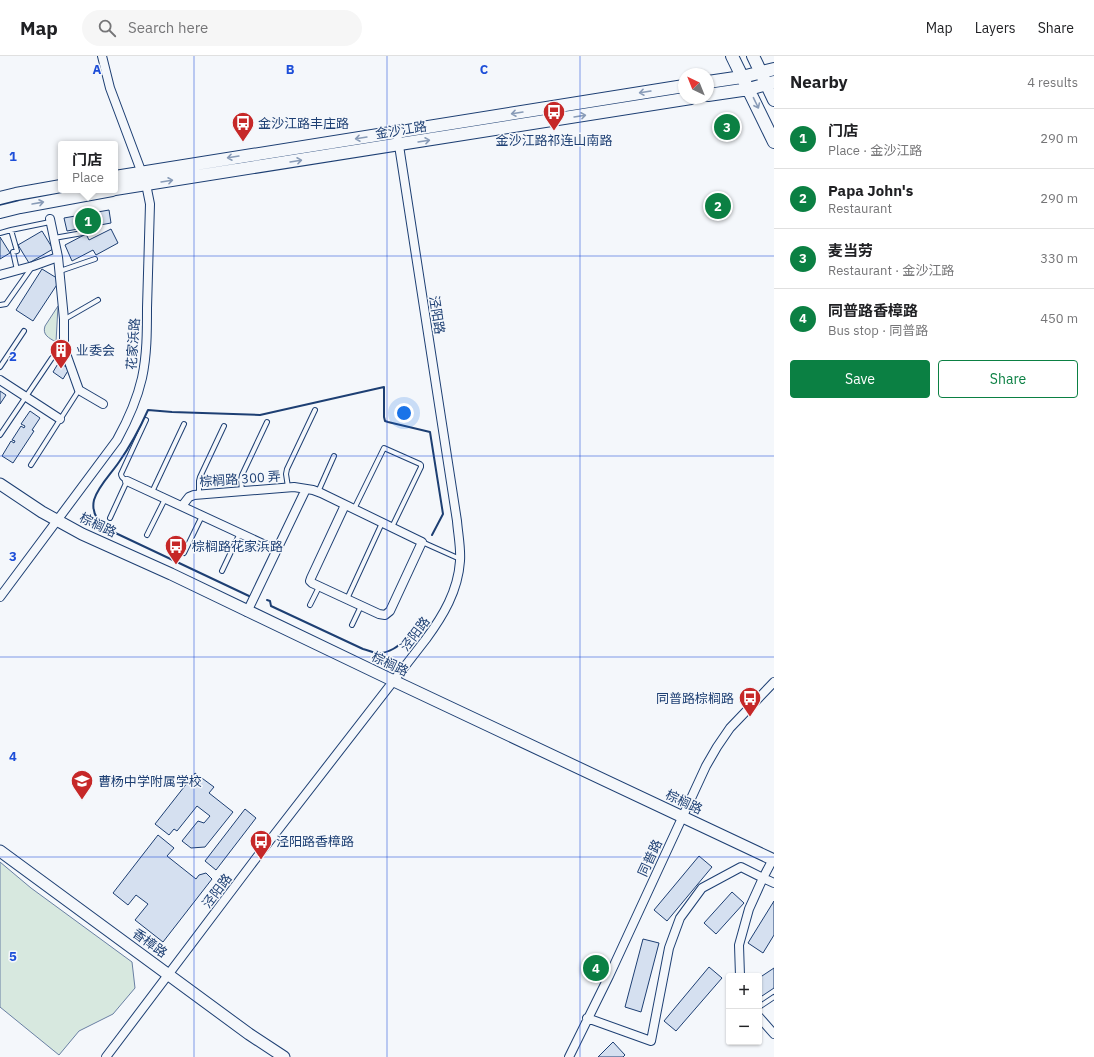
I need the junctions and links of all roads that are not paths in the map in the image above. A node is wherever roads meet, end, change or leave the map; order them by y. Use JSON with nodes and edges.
{"nodes":[{"id":1,"x":102,"y":56,"type":"edge"},
{"id":2,"x":732,"y":56,"type":"edge"},
{"id":3,"x":753,"y":56,"type":"edge"},
{"id":4,"x":774,"y":69,"type":"edge"},
{"id":5,"x":761,"y":72,"type":"junction"},
{"id":6,"x":742,"y":77,"type":"junction"},
{"id":7,"x":714,"y":81,"type":"edge"},
{"id":8,"x":770,"y":83,"type":"edge"},
{"id":9,"x":678,"y":87,"type":"edge"},
{"id":10,"x":749,"y":89,"type":"junction"},
{"id":11,"x":714,"y":94,"type":"edge"},
{"id":12,"x":678,"y":100,"type":"edge"},
{"id":13,"x":774,"y":100,"type":"edge"},
{"id":14,"x":397,"y":132,"type":"junction"},
{"id":15,"x":774,"y":142,"type":"edge"},
{"id":16,"x":399,"y":145,"type":"junction"},
{"id":17,"x":141,"y":172,"type":"junction"},
{"id":18,"x":118,"y":176,"type":"edge"},
{"id":19,"x":146,"y":184,"type":"junction"},
{"id":20,"x":58,"y":187,"type":"edge"},
{"id":21,"x":118,"y":189,"type":"edge"},
{"id":22,"x":97,"y":193,"type":"edge"},
{"id":23,"x":0,"y":198,"type":"edge"},
{"id":24,"x":0,"y":212,"type":"edge"},
{"id":25,"x":51,"y":220,"type":"joint"},
{"id":26,"x":11,"y":230,"type":"junction"},
{"id":27,"x":94,"y":231,"type":"dead end"},
{"id":28,"x":0,"y":233,"type":"edge"},
{"id":29,"x":54,"y":238,"type":"junction"},
{"id":30,"x":58,"y":257,"type":"junction"},
{"id":31,"x":95,"y":259,"type":"dead end"},
{"id":32,"x":33,"y":266,"type":"junction"},
{"id":33,"x":17,"y":270,"type":"junction"},
{"id":34,"x":60,"y":271,"type":"junction"},
{"id":35,"x":0,"y":275,"type":"edge"},
{"id":36,"x":98,"y":300,"type":"dead end"},
{"id":37,"x":0,"y":305,"type":"edge"},
{"id":38,"x":64,"y":319,"type":"junction"},
{"id":39,"x":24,"y":331,"type":"dead end"},
{"id":40,"x":64,"y":348,"type":"junction"},
{"id":41,"x":0,"y":367,"type":"edge"},
{"id":42,"x":0,"y":380,"type":"edge"},
{"id":43,"x":79,"y":390,"type":"junction"},
{"id":44,"x":25,"y":396,"type":"junction"},
{"id":45,"x":103,"y":404,"type":"dead end"},
{"id":46,"x":315,"y":410,"type":"dead end"},
{"id":47,"x":60,"y":419,"type":"junction"},
{"id":48,"x":146,"y":420,"type":"dead end"},
{"id":49,"x":267,"y":422,"type":"dead end"},
{"id":50,"x":184,"y":424,"type":"dead end"},
{"id":51,"x":224,"y":426,"type":"dead end"},
{"id":52,"x":0,"y":435,"type":"edge"},
{"id":53,"x":334,"y":456,"type":"dead end"},
{"id":54,"x":31,"y":465,"type":"dead end"},
{"id":55,"x":127,"y":480,"type":"junction"},
{"id":56,"x":0,"y":484,"type":"edge"},
{"id":57,"x":288,"y":488,"type":"junction"},
{"id":58,"x":306,"y":489,"type":"junction"},
{"id":59,"x":242,"y":491,"type":"junction"},
{"id":60,"x":152,"y":492,"type":"junction"},
{"id":61,"x":318,"y":492,"type":"junction"},
{"id":62,"x":199,"y":495,"type":"junction"},
{"id":63,"x":165,"y":498,"type":"junction"},
{"id":64,"x":345,"y":504,"type":"junction"},
{"id":65,"x":182,"y":506,"type":"junction"},
{"id":66,"x":354,"y":509,"type":"junction"},
{"id":67,"x":202,"y":516,"type":"junction"},
{"id":68,"x":110,"y":518,"type":"dead end"},
{"id":69,"x":57,"y":521,"type":"junction"},
{"id":70,"x":383,"y":522,"type":"junction"},
{"id":71,"x":392,"y":527,"type":"junction"},
{"id":72,"x":240,"y":533,"type":"junction"},
{"id":73,"x":147,"y":535,"type":"dead end"},
{"id":74,"x":422,"y":542,"type":"junction"},
{"id":75,"x":276,"y":550,"type":"junction"},
{"id":76,"x":184,"y":553,"type":"dead end"},
{"id":77,"x":460,"y":560,"type":"junction"},
{"id":78,"x":222,"y":571,"type":"dead end"},
{"id":79,"x":319,"y":586,"type":"junction"},
{"id":80,"x":0,"y":597,"type":"edge"},
{"id":81,"x":346,"y":599,"type":"junction"},
{"id":82,"x":310,"y":605,"type":"dead end"},
{"id":83,"x":361,"y":606,"type":"junction"},
{"id":84,"x":247,"y":612,"type":"junction"},
{"id":85,"x":352,"y":625,"type":"dead end"},
{"id":86,"x":394,"y":681,"type":"junction"},
{"id":87,"x":774,"y":682,"type":"edge"},
{"id":88,"x":683,"y":816,"type":"junction"},
{"id":89,"x":0,"y":851,"type":"edge"},
{"id":90,"x":774,"y":860,"type":"edge"},
{"id":91,"x":763,"y":878,"type":"junction"},
{"id":92,"x":774,"y":883,"type":"edge"},
{"id":93,"x":740,"y":973,"type":"edge"},
{"id":94,"x":169,"y":974,"type":"junction"},
{"id":95,"x":774,"y":997,"type":"edge"},
{"id":96,"x":762,"y":1005,"type":"edge"},
{"id":97,"x":587,"y":1018,"type":"junction"},
{"id":98,"x":762,"y":1020,"type":"edge"},
{"id":99,"x":774,"y":1034,"type":"edge"},
{"id":100,"x":106,"y":1057,"type":"edge"},
{"id":101,"x":284,"y":1057,"type":"edge"},
{"id":102,"x":569,"y":1057,"type":"edge"}],
"edges":[{"from":1,"to":17,"type":"street","name":"花家浜路"},
{"from":2,"to":6,"type":"main road"},
{"from":3,"to":5,"type":"main road"},
{"from":4,"to":5,"type":"main road"},
{"from":5,"to":6,"type":"main road"},
{"from":5,"to":8,"type":"main road"},
{"from":6,"to":7,"type":"main road"},
{"from":6,"to":10,"type":"main road"},
{"from":8,"to":10,"type":"main road"},
{"from":8,"to":13,"type":"main road"},
{"from":9,"to":14,"type":"main road","name":"金沙江路","one_way":true},
{"from":10,"to":11,"type":"main road"},
{"from":10,"to":15,"type":"main road","one_way":true},
{"from":16,"to":12,"type":"main road","name":"金沙江路","one_way":true},
{"from":14,"to":16,"type":"street","name":"泾阳路"},
{"from":14,"to":17,"type":"main road","name":"金沙江路","one_way":true},
{"from":19,"to":16,"type":"main road","name":"金沙江路","one_way":true},
{"from":16,"to":77,"type":"street","name":"泾阳路"},
{"from":17,"to":18,"type":"main road","name":"金沙江路"},
{"from":17,"to":19,"type":"street","name":"花家浜路"},
{"from":19,"to":21,"type":"main road","name":"金沙江路"},
{"from":19,"to":69,"type":"street","name":"花家浜路"},
{"from":20,"to":23,"type":"main road"},
{"from":24,"to":22,"type":"main road","name":"金沙江路","one_way":true},
{"from":25,"to":26,"type":"lane"},
{"from":25,"to":29,"type":"street"},
{"from":26,"to":28,"type":"lane"},
{"from":26,"to":33,"type":"lane"},
{"from":27,"to":29,"type":"lane"},
{"from":29,"to":30,"type":"street"},
{"from":30,"to":32,"type":"street"},
{"from":30,"to":34,"type":"street"},
{"from":31,"to":34,"type":"lane"},
{"from":32,"to":33,"type":"street"},
{"from":32,"to":37,"type":"lane"},
{"from":33,"to":35,"type":"street"},
{"from":34,"to":38,"type":"street"},
{"from":36,"to":38,"type":"lane"},
{"from":38,"to":40,"type":"street"},
{"from":39,"to":41,"type":"lane"},
{"from":40,"to":43,"type":"street"},
{"from":40,"to":44,"type":"lane"},
{"from":42,"to":44,"type":"street"},
{"from":43,"to":45,"type":"street"},
{"from":43,"to":47,"type":"lane"},
{"from":44,"to":47,"type":"street"},
{"from":44,"to":52,"type":"lane"},
{"from":46,"to":57,"type":"lane"},
{"from":47,"to":54,"type":"lane"},
{"from":48,"to":55,"type":"lane"},
{"from":49,"to":59,"type":"lane"},
{"from":50,"to":60,"type":"lane"},
{"from":51,"to":62,"type":"lane"},
{"from":53,"to":61,"type":"lane"},
{"from":55,"to":60,"type":"street"},
{"from":55,"to":68,"type":"lane"},
{"from":56,"to":69,"type":"street","name":"棕榈路"},
{"from":57,"to":58,"type":"street","name":"棕榈路 300 弄"},
{"from":57,"to":59,"type":"street","name":"棕榈路 300 弄"},
{"from":58,"to":61,"type":"street","name":"棕榈路 300 弄"},
{"from":58,"to":75,"type":"street"},
{"from":59,"to":62,"type":"street","name":"棕榈路 300 弄"},
{"from":60,"to":63,"type":"street"},
{"from":61,"to":64,"type":"street","name":"棕榈路 300 弄"},
{"from":62,"to":65,"type":"street","name":"棕榈路 300 弄"},
{"from":63,"to":65,"type":"street"},
{"from":63,"to":73,"type":"lane"},
{"from":64,"to":66,"type":"street","name":"棕榈路 300 弄"},
{"from":64,"to":79,"type":"street"},
{"from":65,"to":67,"type":"street"},
{"from":66,"to":70,"type":"street","name":"棕榈路 300 弄"},
{"from":66,"to":71,"type":"lane"},
{"from":67,"to":72,"type":"street"},
{"from":67,"to":76,"type":"lane"},
{"from":69,"to":80,"type":"street","name":"花家浜路"},
{"from":69,"to":84,"type":"street","name":"棕榈路"},
{"from":70,"to":71,"type":"street","name":"棕榈路 300 弄"},
{"from":70,"to":81,"type":"lane"},
{"from":71,"to":74,"type":"street","name":"棕榈路 300 弄"},
{"from":72,"to":75,"type":"street"},
{"from":72,"to":78,"type":"lane"},
{"from":74,"to":77,"type":"lane"},
{"from":74,"to":83,"type":"street"},
{"from":75,"to":84,"type":"street"},
{"from":77,"to":86,"type":"street","name":"泾阳路"},
{"from":79,"to":81,"type":"street"},
{"from":79,"to":82,"type":"lane"},
{"from":81,"to":83,"type":"street"},
{"from":83,"to":85,"type":"lane"},
{"from":84,"to":86,"type":"street","name":"棕榈路"},
{"from":86,"to":88,"type":"street","name":"棕榈路"},
{"from":86,"to":94,"type":"street","name":"泾阳路"},
{"from":87,"to":88,"type":"street","name":"同普路"},
{"from":88,"to":90,"type":"street","name":"棕榈路"},
{"from":88,"to":97,"type":"street","name":"同普路"},
{"from":89,"to":94,"type":"street","name":"香樟路"},
{"from":90,"to":91,"type":"street"},
{"from":91,"to":92,"type":"street"},
{"from":91,"to":93,"type":"street"},
{"from":91,"to":97,"type":"street"},
{"from":94,"to":100,"type":"street","name":"泾阳路"},
{"from":94,"to":101,"type":"street","name":"香樟路"},
{"from":95,"to":96,"type":"lane"},
{"from":97,"to":102,"type":"street","name":"同普路"},
{"from":98,"to":99,"type":"street"}]}
